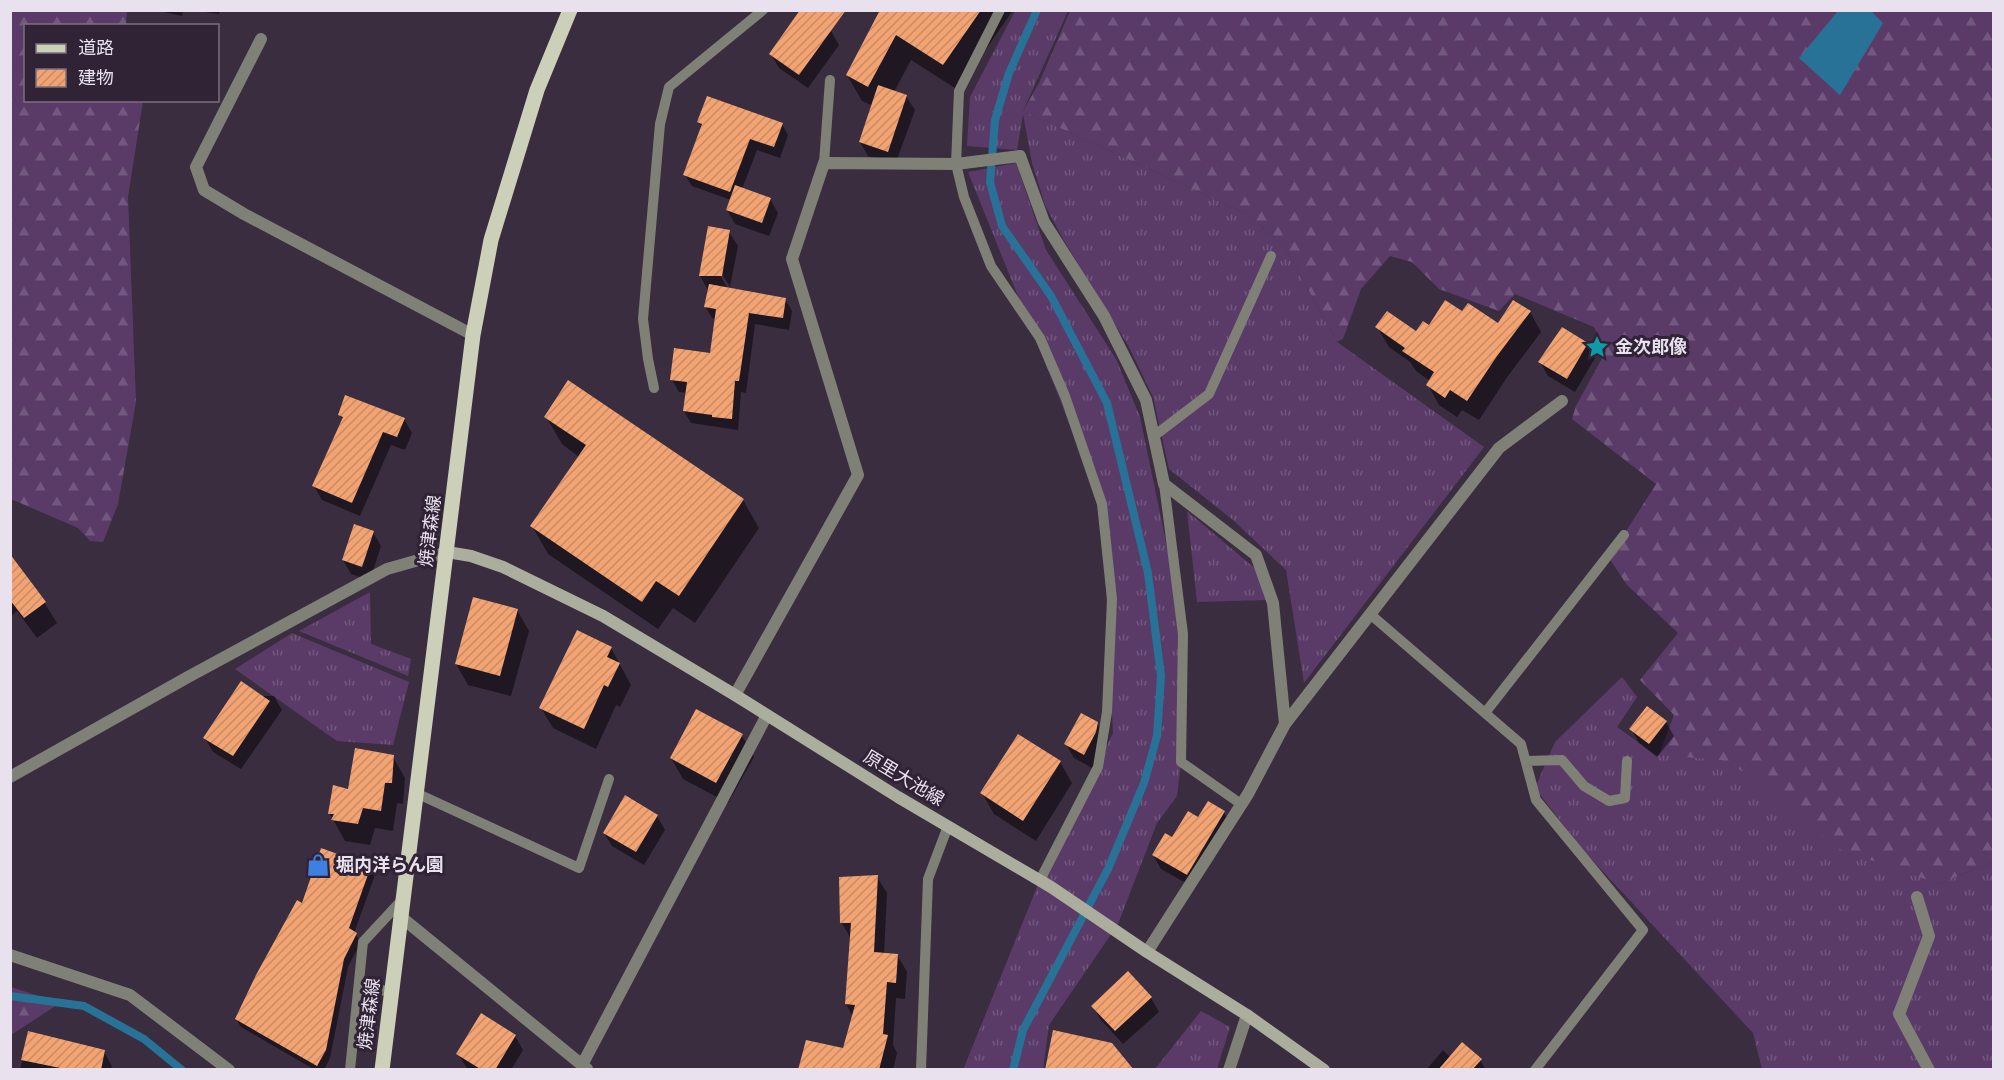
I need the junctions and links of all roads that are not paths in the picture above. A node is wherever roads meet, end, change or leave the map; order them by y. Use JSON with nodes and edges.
{"nodes":[{"id":1,"x":570,"y":10,"type":"edge"},
{"id":2,"x":763,"y":10,"type":"edge"},
{"id":3,"x":1000,"y":10,"type":"edge"},
{"id":4,"x":261,"y":39,"type":"dead end"},
{"id":5,"x":830,"y":80,"type":"dead end"},
{"id":6,"x":824,"y":163,"type":"junction"},
{"id":7,"x":956,"y":164,"type":"junction"},
{"id":8,"x":1271,"y":256,"type":"dead end"},
{"id":9,"x":473,"y":335,"type":"junction"},
{"id":10,"x":654,"y":388,"type":"dead end"},
{"id":11,"x":1562,"y":402,"type":"dead end"},
{"id":12,"x":1154,"y":436,"type":"junction"},
{"id":13,"x":1164,"y":484,"type":"junction"},
{"id":14,"x":1624,"y":535,"type":"dead end"},
{"id":15,"x":447,"y":552,"type":"junction"},
{"id":16,"x":1370,"y":614,"type":"junction"},
{"id":17,"x":735,"y":695,"type":"junction"},
{"id":18,"x":1485,"y":713,"type":"junction"},
{"id":19,"x":767,"y":715,"type":"junction"},
{"id":20,"x":1285,"y":724,"type":"junction"},
{"id":21,"x":1526,"y":761,"type":"junction"},
{"id":22,"x":1627,"y":761,"type":"dead end"},
{"id":23,"x":10,"y":777,"type":"edge"},
{"id":24,"x":609,"y":779,"type":"dead end"},
{"id":25,"x":416,"y":793,"type":"junction"},
{"id":26,"x":1241,"y":804,"type":"junction"},
{"id":27,"x":948,"y":826,"type":"junction"},
{"id":28,"x":1040,"y":880,"type":"junction"},
{"id":29,"x":1917,"y":897,"type":"dead end"},
{"id":30,"x":403,"y":900,"type":"junction"},
{"id":31,"x":400,"y":917,"type":"junction"},
{"id":32,"x":1147,"y":952,"type":"junction"},
{"id":33,"x":12,"y":958,"type":"edge"},
{"id":34,"x":359,"y":986,"type":"junction"},
{"id":35,"x":392,"y":992,"type":"junction"},
{"id":36,"x":1247,"y":1015,"type":"junction"},
{"id":37,"x":585,"y":1067,"type":"edge"},
{"id":38,"x":229,"y":1070,"type":"edge"},
{"id":39,"x":350,"y":1070,"type":"edge"},
{"id":40,"x":382,"y":1070,"type":"edge"},
{"id":41,"x":921,"y":1070,"type":"edge"},
{"id":42,"x":1229,"y":1070,"type":"edge"},
{"id":43,"x":1324,"y":1070,"type":"edge"},
{"id":44,"x":1535,"y":1070,"type":"edge"},
{"id":45,"x":1929,"y":1070,"type":"edge"}],
"edges":[{"from":1,"to":9,"type":"main road","name":"焼津森線"},
{"from":2,"to":10,"type":"lane"},
{"from":3,"to":7,"type":"lane"},
{"from":4,"to":9,"type":"street"},
{"from":5,"to":6,"type":"lane"},
{"from":6,"to":7,"type":"street"},
{"from":6,"to":17,"type":"street"},
{"from":7,"to":12,"type":"street"},
{"from":7,"to":28,"type":"lane"},
{"from":8,"to":12,"type":"lane"},
{"from":9,"to":15,"type":"main road","name":"焼津森線"},
{"from":11,"to":16,"type":"street"},
{"from":12,"to":13,"type":"street"},
{"from":13,"to":20,"type":"street"},
{"from":13,"to":26,"type":"lane"},
{"from":14,"to":18,"type":"lane"},
{"from":15,"to":17,"type":"main road","name":"原里大池線"},
{"from":15,"to":23,"type":"street"},
{"from":15,"to":25,"type":"main road","name":"焼津森線"},
{"from":16,"to":18,"type":"lane"},
{"from":16,"to":20,"type":"street"},
{"from":17,"to":19,"type":"main road","name":"原里大池線"},
{"from":18,"to":21,"type":"lane"},
{"from":19,"to":27,"type":"main road","name":"原里大池線"},
{"from":19,"to":37,"type":"street"},
{"from":20,"to":26,"type":"street"},
{"from":21,"to":22,"type":"lane"},
{"from":21,"to":44,"type":"lane"},
{"from":24,"to":25,"type":"lane"},
{"from":25,"to":30,"type":"main road","name":"焼津森線"},
{"from":26,"to":32,"type":"street"},
{"from":27,"to":28,"type":"main road","name":"原里大池線"},
{"from":27,"to":41,"type":"lane"},
{"from":28,"to":32,"type":"main road","name":"原里大池線"},
{"from":29,"to":45,"type":"street"},
{"from":30,"to":31,"type":"main road","name":"焼津森線"},
{"from":30,"to":34,"type":"lane"},
{"from":31,"to":35,"type":"main road","name":"焼津森線"},
{"from":31,"to":37,"type":"street"},
{"from":32,"to":36,"type":"main road","name":"原里大池線"},
{"from":33,"to":38,"type":"street"},
{"from":34,"to":35,"type":"lane"},
{"from":34,"to":39,"type":"lane"},
{"from":35,"to":40,"type":"main road","name":"焼津森線"},
{"from":36,"to":42,"type":"street"},
{"from":36,"to":43,"type":"main road","name":"原里大池線"}]}
